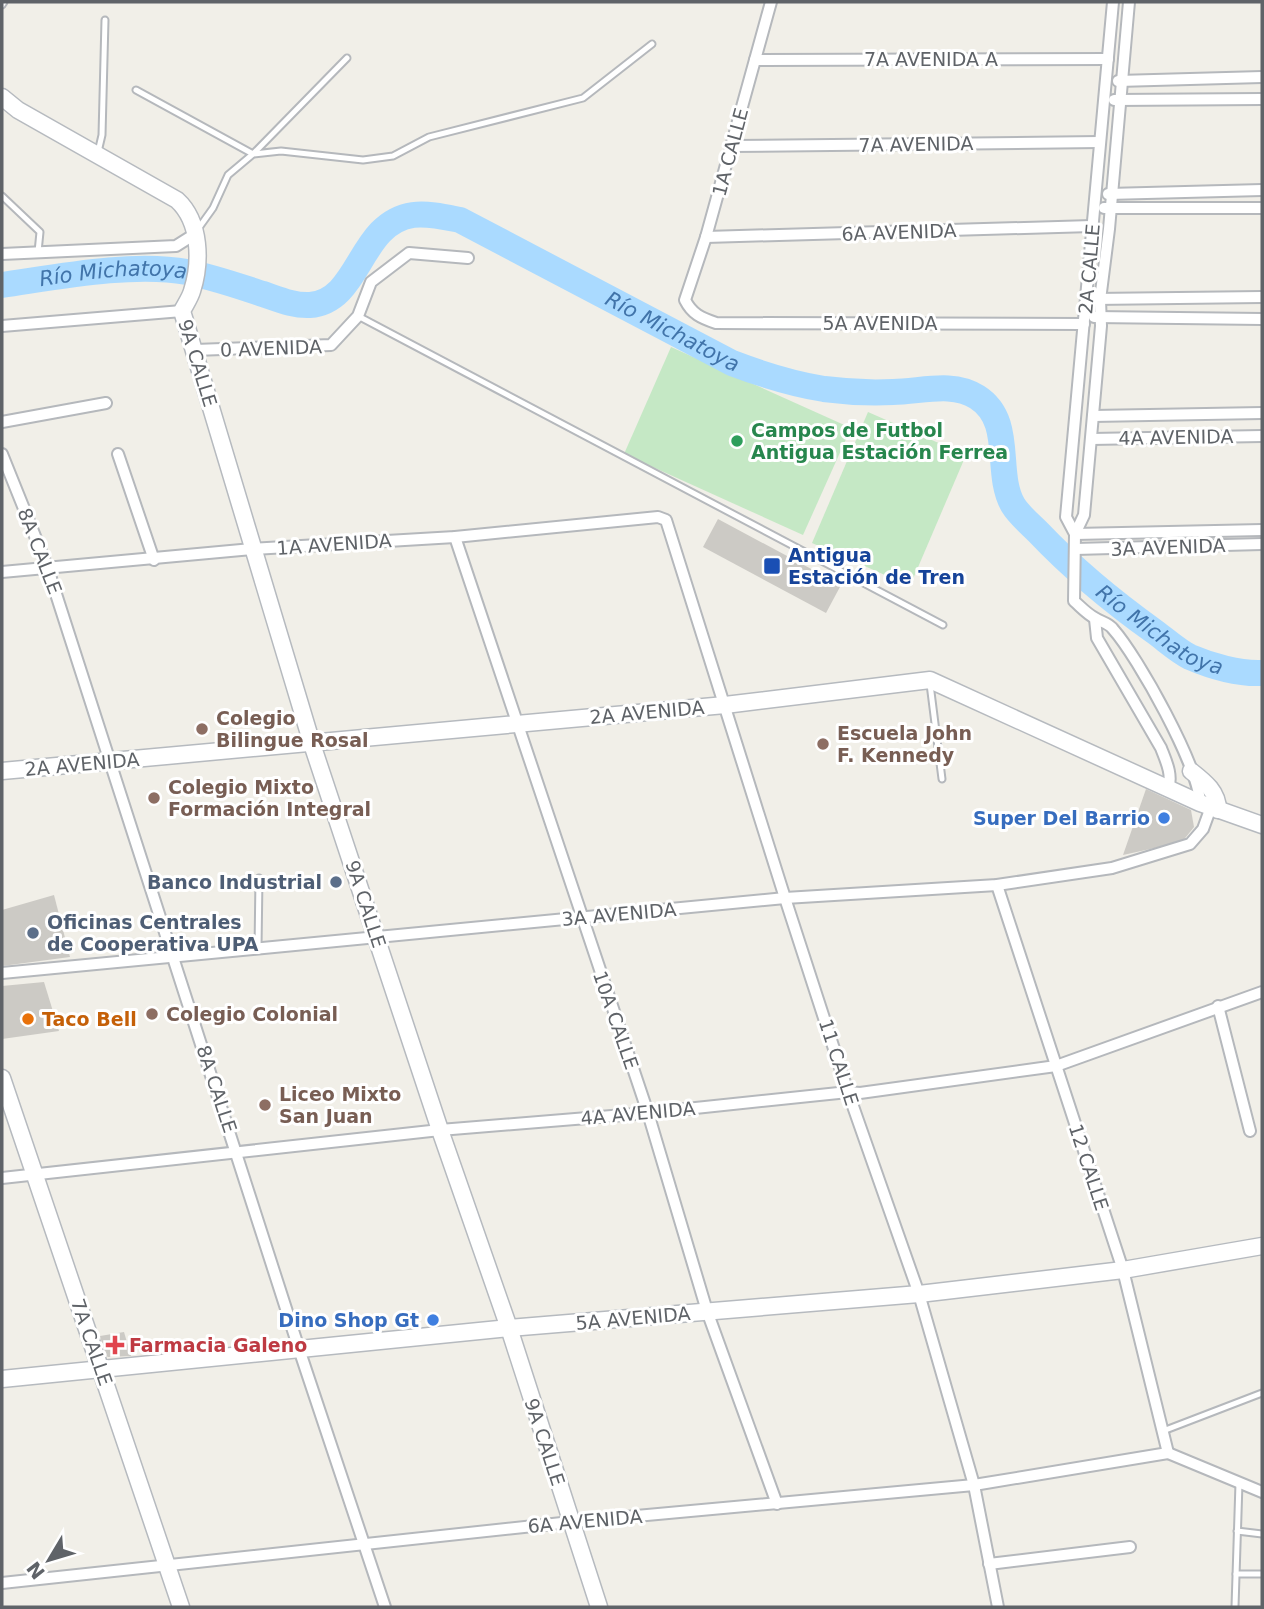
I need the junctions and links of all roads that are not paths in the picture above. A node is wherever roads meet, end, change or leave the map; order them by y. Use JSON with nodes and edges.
{"nodes":[{"id":1,"x":771,"y":2,"type":"edge"},
{"id":2,"x":1113,"y":2,"type":"edge"},
{"id":3,"x":1129,"y":2,"type":"edge"},
{"id":4,"x":105,"y":20,"type":"dead end"},
{"id":5,"x":652,"y":44,"type":"dead end"},
{"id":6,"x":347,"y":58,"type":"dead end"},
{"id":7,"x":1108,"y":58,"type":"junction"},
{"id":8,"x":755,"y":60,"type":"junction"},
{"id":9,"x":1262,"y":77,"type":"edge"},
{"id":10,"x":1122,"y":81,"type":"junction"},
{"id":11,"x":1106,"y":82,"type":"junction"},
{"id":12,"x":136,"y":90,"type":"dead end"},
{"id":13,"x":2,"y":97,"type":"edge"},
{"id":14,"x":1104,"y":98,"type":"junction"},
{"id":15,"x":1262,"y":99,"type":"edge"},
{"id":16,"x":1120,"y":102,"type":"junction"},
{"id":17,"x":1100,"y":142,"type":"junction"},
{"id":18,"x":731,"y":146,"type":"junction"},
{"id":19,"x":253,"y":154,"type":"junction"},
{"id":20,"x":97,"y":155,"type":"junction"},
{"id":21,"x":1262,"y":190,"type":"edge"},
{"id":22,"x":1096,"y":191,"type":"junction"},
{"id":23,"x":2,"y":195,"type":"edge"},
{"id":24,"x":1112,"y":195,"type":"junction"},
{"id":25,"x":1094,"y":206,"type":"junction"},
{"id":26,"x":1262,"y":208,"type":"edge"},
{"id":27,"x":1110,"y":210,"type":"junction"},
{"id":28,"x":1093,"y":226,"type":"junction"},
{"id":29,"x":195,"y":234,"type":"junction"},
{"id":30,"x":706,"y":237,"type":"junction"},
{"id":31,"x":38,"y":252,"type":"junction"},
{"id":32,"x":2,"y":254,"type":"edge"},
{"id":33,"x":468,"y":258,"type":"dead end"},
{"id":34,"x":1086,"y":298,"type":"junction"},
{"id":35,"x":1262,"y":298,"type":"edge"},
{"id":36,"x":685,"y":300,"type":"joint"},
{"id":37,"x":1100,"y":300,"type":"junction"},
{"id":38,"x":182,"y":312,"type":"junction"},
{"id":39,"x":358,"y":316,"type":"junction"},
{"id":40,"x":1101,"y":318,"type":"junction"},
{"id":41,"x":1262,"y":319,"type":"edge"},
{"id":42,"x":1084,"y":320,"type":"junction"},
{"id":43,"x":2,"y":326,"type":"edge"},
{"id":44,"x":195,"y":351,"type":"junction"},
{"id":45,"x":106,"y":403,"type":"dead end"},
{"id":46,"x":1262,"y":413,"type":"edge"},
{"id":47,"x":1093,"y":416,"type":"junction"},
{"id":48,"x":2,"y":422,"type":"edge"},
{"id":49,"x":1262,"y":436,"type":"edge"},
{"id":50,"x":1091,"y":439,"type":"junction"},
{"id":51,"x":2,"y":454,"type":"edge"},
{"id":52,"x":118,"y":454,"type":"dead end"},
{"id":53,"x":666,"y":520,"type":"joint"},
{"id":54,"x":1262,"y":530,"type":"edge"},
{"id":55,"x":1075,"y":534,"type":"junction"},
{"id":56,"x":455,"y":537,"type":"junction"},
{"id":57,"x":1262,"y":544,"type":"edge"},
{"id":58,"x":252,"y":550,"type":"junction"},
{"id":59,"x":1074,"y":553,"type":"junction"},
{"id":60,"x":154,"y":560,"type":"junction"},
{"id":61,"x":47,"y":566,"type":"junction"},
{"id":62,"x":2,"y":572,"type":"edge"},
{"id":63,"x":1095,"y":619,"type":"junction"},
{"id":64,"x":943,"y":625,"type":"dead end"},
{"id":65,"x":930,"y":680,"type":"junction"},
{"id":66,"x":724,"y":705,"type":"junction"},
{"id":67,"x":1166,"y":718,"type":"junction"},
{"id":68,"x":518,"y":724,"type":"junction"},
{"id":69,"x":1149,"y":726,"type":"junction"},
{"id":70,"x":312,"y":744,"type":"junction"},
{"id":71,"x":111,"y":761,"type":"junction"},
{"id":72,"x":2,"y":771,"type":"edge"},
{"id":73,"x":1191,"y":771,"type":"joint"},
{"id":74,"x":942,"y":779,"type":"dead end"},
{"id":75,"x":1168,"y":789,"type":"junction"},
{"id":76,"x":1210,"y":807,"type":"junction"},
{"id":77,"x":1262,"y":825,"type":"edge"},
{"id":78,"x":259,"y":878,"type":"dead end"},
{"id":79,"x":997,"y":885,"type":"junction"},
{"id":80,"x":785,"y":898,"type":"junction"},
{"id":81,"x":581,"y":917,"type":"junction"},
{"id":82,"x":376,"y":936,"type":"junction"},
{"id":83,"x":258,"y":948,"type":"junction"},
{"id":84,"x":174,"y":957,"type":"junction"},
{"id":85,"x":2,"y":973,"type":"edge"},
{"id":86,"x":1262,"y":992,"type":"edge"},
{"id":87,"x":1218,"y":1006,"type":"junction"},
{"id":88,"x":1056,"y":1066,"type":"junction"},
{"id":89,"x":2,"y":1078,"type":"edge"},
{"id":90,"x":848,"y":1092,"type":"junction"},
{"id":91,"x":648,"y":1113,"type":"junction"},
{"id":92,"x":440,"y":1130,"type":"junction"},
{"id":93,"x":1250,"y":1131,"type":"dead end"},
{"id":94,"x":237,"y":1153,"type":"junction"},
{"id":95,"x":35,"y":1175,"type":"junction"},
{"id":96,"x":2,"y":1178,"type":"edge"},
{"id":97,"x":1262,"y":1246,"type":"edge"},
{"id":98,"x":1123,"y":1270,"type":"junction"},
{"id":99,"x":919,"y":1294,"type":"junction"},
{"id":100,"x":707,"y":1311,"type":"junction"},
{"id":101,"x":509,"y":1328,"type":"junction"},
{"id":102,"x":299,"y":1349,"type":"junction"},
{"id":103,"x":101,"y":1368,"type":"junction"},
{"id":104,"x":2,"y":1379,"type":"edge"},
{"id":105,"x":1262,"y":1393,"type":"edge"},
{"id":106,"x":1163,"y":1431,"type":"junction"},
{"id":107,"x":1168,"y":1454,"type":"junction"},
{"id":108,"x":1239,"y":1483,"type":"junction"},
{"id":109,"x":974,"y":1485,"type":"junction"},
{"id":110,"x":1262,"y":1492,"type":"edge"},
{"id":111,"x":776,"y":1504,"type":"junction"},
{"id":112,"x":571,"y":1522,"type":"junction"},
{"id":113,"x":1237,"y":1531,"type":"junction"},
{"id":114,"x":1262,"y":1534,"type":"edge"},
{"id":115,"x":365,"y":1545,"type":"junction"},
{"id":116,"x":1130,"y":1548,"type":"dead end"},
{"id":117,"x":166,"y":1564,"type":"junction"},
{"id":118,"x":989,"y":1564,"type":"junction"},
{"id":119,"x":1236,"y":1574,"type":"junction"},
{"id":120,"x":1262,"y":1574,"type":"edge"},
{"id":121,"x":2,"y":1583,"type":"edge"},
{"id":122,"x":181,"y":1607,"type":"edge"},
{"id":123,"x":385,"y":1607,"type":"edge"},
{"id":124,"x":598,"y":1607,"type":"edge"},
{"id":125,"x":998,"y":1607,"type":"edge"},
{"id":126,"x":1236,"y":1607,"type":"edge"}],
"edges":[{"from":1,"to":8,"type":"street","name":"1A CALLE"},
{"from":2,"to":7,"type":"street","name":"2A CALLE"},
{"from":3,"to":10,"type":"street","name":"2A CALLE"},
{"from":4,"to":20,"type":"lane"},
{"from":5,"to":19,"type":"lane"},
{"from":6,"to":19,"type":"lane"},
{"from":7,"to":8,"type":"street","name":"7A AVENIDA A"},
{"from":7,"to":11,"type":"street","name":"2A CALLE"},
{"from":8,"to":18,"type":"street","name":"1A CALLE"},
{"from":9,"to":10,"type":"street"},
{"from":10,"to":11,"type":"street"},
{"from":10,"to":16,"type":"street","name":"2A CALLE"},
{"from":11,"to":14,"type":"street","name":"2A CALLE"},
{"from":12,"to":19,"type":"lane"},
{"from":13,"to":20,"type":"main road"},
{"from":14,"to":16,"type":"street"},
{"from":14,"to":17,"type":"street","name":"2A CALLE"},
{"from":15,"to":16,"type":"street"},
{"from":16,"to":24,"type":"street","name":"2A CALLE"},
{"from":17,"to":18,"type":"street","name":"7A AVENIDA"},
{"from":17,"to":22,"type":"street","name":"2A CALLE"},
{"from":18,"to":30,"type":"street","name":"1A CALLE"},
{"from":19,"to":29,"type":"lane"},
{"from":20,"to":29,"type":"main road","name":"9A CALLE"},
{"from":21,"to":24,"type":"street"},
{"from":22,"to":24,"type":"street"},
{"from":22,"to":25,"type":"street","name":"2A CALLE"},
{"from":23,"to":31,"type":"lane"},
{"from":24,"to":27,"type":"street","name":"2A CALLE"},
{"from":25,"to":27,"type":"street"},
{"from":25,"to":28,"type":"street","name":"2A CALLE"},
{"from":26,"to":27,"type":"street"},
{"from":27,"to":37,"type":"street","name":"2A CALLE"},
{"from":28,"to":30,"type":"street","name":"6A AVENIDA"},
{"from":28,"to":34,"type":"street","name":"2A CALLE"},
{"from":29,"to":31,"type":"street"},
{"from":29,"to":38,"type":"main road","name":"9A CALLE"},
{"from":30,"to":36,"type":"street","name":"1A CALLE"},
{"from":31,"to":32,"type":"street"},
{"from":33,"to":39,"type":"street","name":"0 AVENIDA"},
{"from":34,"to":37,"type":"street"},
{"from":34,"to":42,"type":"street","name":"2A CALLE"},
{"from":35,"to":37,"type":"street"},
{"from":36,"to":42,"type":"street","name":"5A AVENIDA"},
{"from":37,"to":40,"type":"street","name":"2A CALLE"},
{"from":38,"to":43,"type":"street"},
{"from":38,"to":44,"type":"main road","name":"9A CALLE"},
{"from":39,"to":44,"type":"street","name":"0 AVENIDA"},
{"from":39,"to":64,"type":"lane"},
{"from":40,"to":41,"type":"street","name":"5A AVENIDA"},
{"from":40,"to":42,"type":"street","name":"5A AVENIDA"},
{"from":40,"to":47,"type":"street","name":"2A CALLE"},
{"from":42,"to":55,"type":"street","name":"2A CALLE"},
{"from":44,"to":58,"type":"main road","name":"9A CALLE"},
{"from":45,"to":48,"type":"street"},
{"from":46,"to":47,"type":"street","name":"4A AVENIDA"},
{"from":47,"to":50,"type":"street","name":"2A CALLE"},
{"from":49,"to":50,"type":"street","name":"4A AVENIDA"},
{"from":50,"to":55,"type":"street","name":"2A CALLE"},
{"from":51,"to":61,"type":"street","name":"8A CALLE"},
{"from":52,"to":60,"type":"street"},
{"from":53,"to":56,"type":"street","name":"1A AVENIDA"},
{"from":53,"to":66,"type":"street","name":"11 CALLE"},
{"from":54,"to":55,"type":"street","name":"3A AVENIDA"},
{"from":55,"to":59,"type":"street","name":"2A CALLE"},
{"from":56,"to":58,"type":"street","name":"1A AVENIDA"},
{"from":56,"to":68,"type":"street","name":"10A CALLE"},
{"from":57,"to":59,"type":"street","name":"3A AVENIDA"},
{"from":58,"to":60,"type":"street","name":"1A AVENIDA"},
{"from":58,"to":70,"type":"main road","name":"9A CALLE"},
{"from":59,"to":63,"type":"street","name":"2A CALLE"},
{"from":60,"to":61,"type":"street","name":"1A AVENIDA"},
{"from":61,"to":62,"type":"street","name":"1A AVENIDA"},
{"from":61,"to":71,"type":"street","name":"8A CALLE"},
{"from":63,"to":67,"type":"street","name":"2A CALLE"},
{"from":63,"to":69,"type":"street"},
{"from":65,"to":66,"type":"main road","name":"2A AVENIDA"},
{"from":65,"to":74,"type":"lane"},
{"from":65,"to":75,"type":"main road"},
{"from":66,"to":68,"type":"main road","name":"2A AVENIDA"},
{"from":66,"to":80,"type":"street","name":"11 CALLE"},
{"from":67,"to":69,"type":"street"},
{"from":67,"to":73,"type":"street","name":"2A CALLE"},
{"from":68,"to":70,"type":"main road","name":"2A AVENIDA"},
{"from":68,"to":81,"type":"street","name":"10A CALLE"},
{"from":69,"to":75,"type":"street"},
{"from":70,"to":71,"type":"main road","name":"2A AVENIDA"},
{"from":70,"to":82,"type":"main road","name":"9A CALLE"},
{"from":71,"to":72,"type":"main road","name":"2A AVENIDA"},
{"from":71,"to":84,"type":"street","name":"8A CALLE"},
{"from":73,"to":76,"type":"main road"},
{"from":75,"to":76,"type":"main road"},
{"from":76,"to":77,"type":"main road"},
{"from":76,"to":79,"type":"street","name":"3A AVENIDA"},
{"from":78,"to":83,"type":"lane"},
{"from":79,"to":80,"type":"street","name":"3A AVENIDA"},
{"from":79,"to":88,"type":"street","name":"12 CALLE"},
{"from":80,"to":81,"type":"street","name":"3A AVENIDA"},
{"from":80,"to":90,"type":"street","name":"11 CALLE"},
{"from":81,"to":82,"type":"street","name":"3A AVENIDA"},
{"from":81,"to":91,"type":"street","name":"10A CALLE"},
{"from":82,"to":83,"type":"street","name":"3A AVENIDA"},
{"from":82,"to":92,"type":"main road","name":"9A CALLE"},
{"from":83,"to":84,"type":"street","name":"3A AVENIDA"},
{"from":84,"to":85,"type":"street","name":"3A AVENIDA"},
{"from":84,"to":94,"type":"street","name":"8A CALLE"},
{"from":86,"to":87,"type":"street","name":"4A AVENIDA"},
{"from":87,"to":88,"type":"street","name":"4A AVENIDA"},
{"from":87,"to":93,"type":"street"},
{"from":88,"to":90,"type":"street","name":"4A AVENIDA"},
{"from":88,"to":98,"type":"street","name":"12 CALLE"},
{"from":89,"to":95,"type":"main road","name":"7A CALLE"},
{"from":90,"to":91,"type":"street","name":"4A AVENIDA"},
{"from":90,"to":99,"type":"street","name":"11 CALLE"},
{"from":91,"to":92,"type":"street","name":"4A AVENIDA"},
{"from":91,"to":100,"type":"street","name":"10A CALLE"},
{"from":92,"to":94,"type":"street","name":"4A AVENIDA"},
{"from":92,"to":101,"type":"main road","name":"9A CALLE"},
{"from":94,"to":95,"type":"street","name":"4A AVENIDA"},
{"from":94,"to":102,"type":"street","name":"8A CALLE"},
{"from":95,"to":96,"type":"street","name":"4A AVENIDA"},
{"from":95,"to":103,"type":"main road","name":"7A CALLE"},
{"from":97,"to":98,"type":"main road","name":"5A AVENIDA"},
{"from":98,"to":99,"type":"main road","name":"5A AVENIDA"},
{"from":98,"to":106,"type":"street","name":"12 CALLE"},
{"from":99,"to":100,"type":"main road","name":"5A AVENIDA"},
{"from":99,"to":109,"type":"street","name":"11 CALLE"},
{"from":100,"to":101,"type":"main road","name":"5A AVENIDA"},
{"from":100,"to":111,"type":"street","name":"10A CALLE"},
{"from":101,"to":102,"type":"main road","name":"5A AVENIDA"},
{"from":101,"to":112,"type":"main road","name":"9A CALLE"},
{"from":102,"to":103,"type":"main road","name":"5A AVENIDA"},
{"from":102,"to":115,"type":"street","name":"8A CALLE"},
{"from":103,"to":104,"type":"main road","name":"5A AVENIDA"},
{"from":103,"to":117,"type":"main road","name":"7A CALLE"},
{"from":105,"to":106,"type":"lane"},
{"from":106,"to":107,"type":"street","name":"12 CALLE"},
{"from":107,"to":108,"type":"street"},
{"from":107,"to":109,"type":"street","name":"6A AVENIDA"},
{"from":108,"to":110,"type":"street"},
{"from":108,"to":113,"type":"lane"},
{"from":109,"to":111,"type":"street","name":"6A AVENIDA"},
{"from":109,"to":118,"type":"street","name":"11 CALLE"},
{"from":111,"to":112,"type":"street","name":"6A AVENIDA"},
{"from":112,"to":115,"type":"street","name":"6A AVENIDA"},
{"from":112,"to":124,"type":"main road","name":"9A CALLE"},
{"from":113,"to":114,"type":"lane"},
{"from":113,"to":119,"type":"lane"},
{"from":115,"to":117,"type":"street","name":"6A AVENIDA"},
{"from":115,"to":123,"type":"street","name":"8A CALLE"},
{"from":116,"to":118,"type":"street"},
{"from":117,"to":121,"type":"street","name":"6A AVENIDA"},
{"from":117,"to":122,"type":"main road","name":"7A CALLE"},
{"from":118,"to":125,"type":"street","name":"11 CALLE"},
{"from":119,"to":120,"type":"lane"},
{"from":119,"to":126,"type":"lane"}]}
